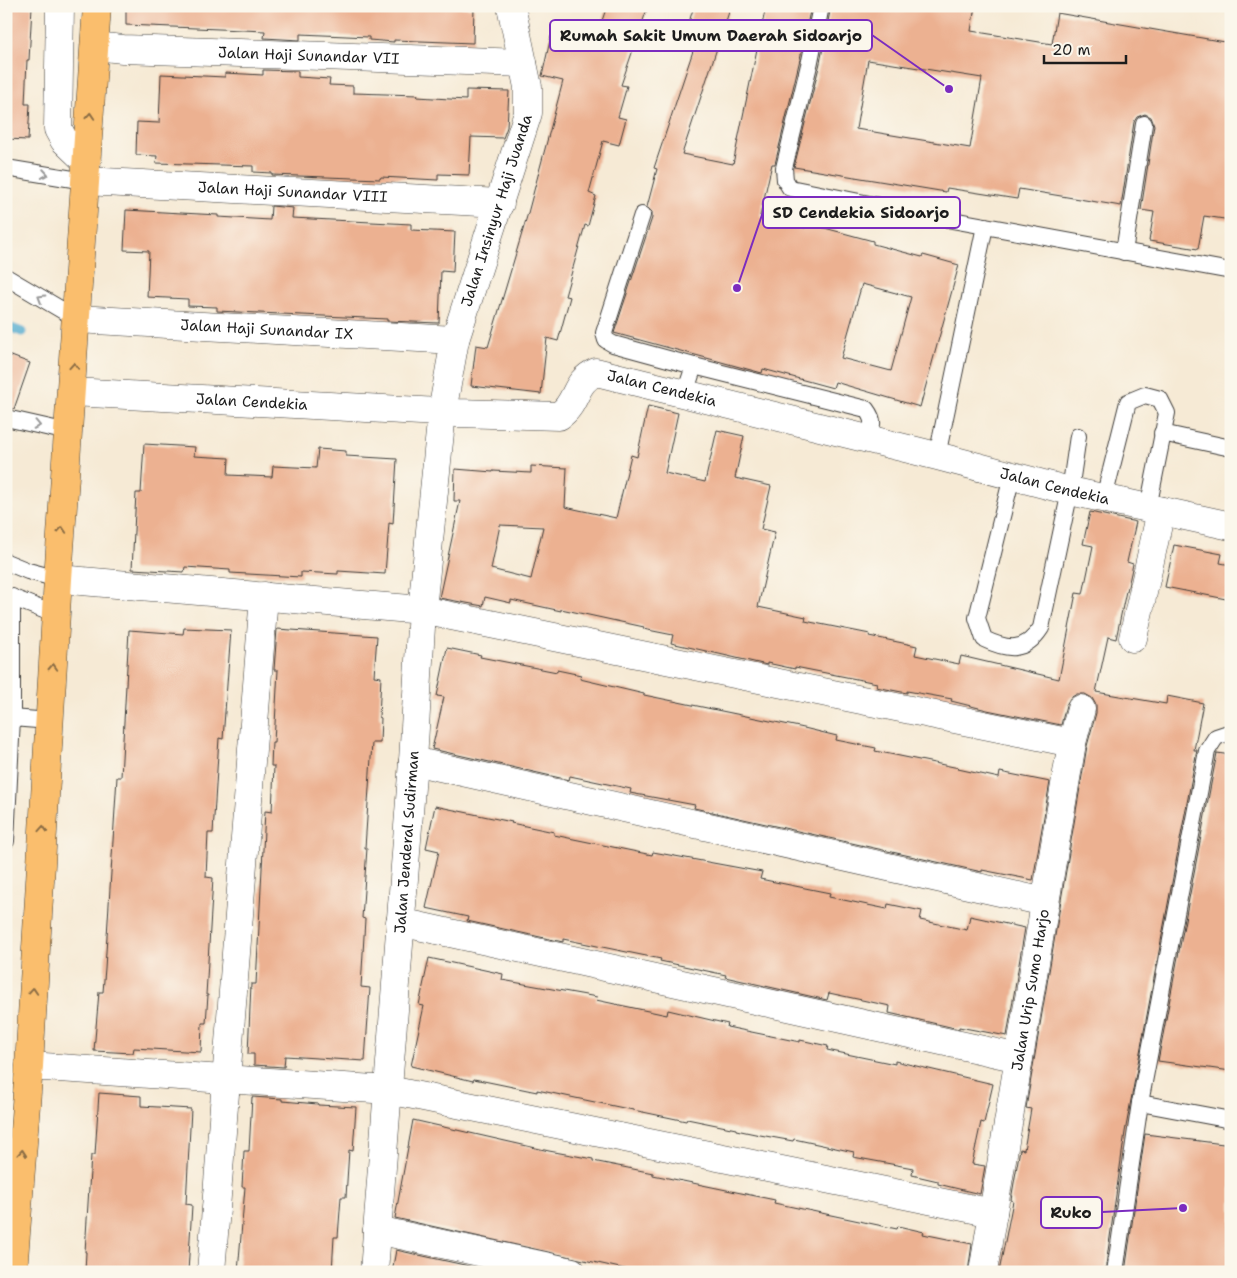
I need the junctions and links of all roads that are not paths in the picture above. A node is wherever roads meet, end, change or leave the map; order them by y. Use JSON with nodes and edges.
{"nodes":[{"id":1,"x":60,"y":6,"type":"edge"},
{"id":2,"x":97,"y":6,"type":"edge"},
{"id":3,"x":511,"y":6,"type":"edge"},
{"id":4,"x":821,"y":6,"type":"edge"},
{"id":5,"x":95,"y":46,"type":"junction"},
{"id":6,"x":523,"y":63,"type":"junction"},
{"id":7,"x":1144,"y":124,"type":"dead end"},
{"id":8,"x":6,"y":168,"type":"edge"},
{"id":9,"x":86,"y":171,"type":"junction"},
{"id":10,"x":500,"y":203,"type":"junction"},
{"id":11,"x":642,"y":215,"type":"dead end"},
{"id":12,"x":985,"y":226,"type":"junction"},
{"id":13,"x":1124,"y":252,"type":"junction"},
{"id":14,"x":1231,"y":271,"type":"edge"},
{"id":15,"x":6,"y":277,"type":"edge"},
{"id":16,"x":77,"y":319,"type":"junction"},
{"id":17,"x":456,"y":340,"type":"junction"},
{"id":18,"x":694,"y":366,"type":"junction"},
{"id":19,"x":72,"y":392,"type":"junction"},
{"id":20,"x":685,"y":393,"type":"junction"},
{"id":21,"x":444,"y":402,"type":"junction"},
{"id":22,"x":6,"y":418,"type":"edge"},
{"id":23,"x":68,"y":432,"type":"junction"},
{"id":24,"x":1162,"y":432,"type":"junction"},
{"id":25,"x":1078,"y":436,"type":"dead end"},
{"id":26,"x":867,"y":438,"type":"junction"},
{"id":27,"x":1231,"y":448,"type":"edge"},
{"id":28,"x":937,"y":456,"type":"junction"},
{"id":29,"x":1012,"y":476,"type":"junction"},
{"id":30,"x":1070,"y":491,"type":"junction"},
{"id":31,"x":1104,"y":498,"type":"junction"},
{"id":32,"x":1154,"y":510,"type":"junction"},
{"id":33,"x":1231,"y":526,"type":"edge"},
{"id":34,"x":6,"y":562,"type":"edge"},
{"id":35,"x":58,"y":579,"type":"junction"},
{"id":36,"x":9,"y":596,"type":"edge"},
{"id":37,"x":264,"y":596,"type":"junction"},
{"id":38,"x":422,"y":610,"type":"junction"},
{"id":39,"x":56,"y":615,"type":"junction"},
{"id":40,"x":1133,"y":638,"type":"dead end"},
{"id":41,"x":1081,"y":709,"type":"dead end"},
{"id":42,"x":12,"y":718,"type":"junction"},
{"id":43,"x":50,"y":721,"type":"junction"},
{"id":44,"x":1231,"y":732,"type":"edge"},
{"id":45,"x":1072,"y":743,"type":"junction"},
{"id":46,"x":413,"y":761,"type":"junction"},
{"id":47,"x":6,"y":841,"type":"edge"},
{"id":48,"x":1046,"y":902,"type":"junction"},
{"id":49,"x":400,"y":922,"type":"junction"},
{"id":50,"x":1019,"y":1058,"type":"junction"},
{"id":51,"x":29,"y":1066,"type":"junction"},
{"id":52,"x":226,"y":1080,"type":"junction"},
{"id":53,"x":389,"y":1090,"type":"junction"},
{"id":54,"x":1140,"y":1103,"type":"junction"},
{"id":55,"x":1231,"y":1120,"type":"edge"},
{"id":56,"x":993,"y":1213,"type":"junction"},
{"id":57,"x":377,"y":1230,"type":"junction"},
{"id":58,"x":13,"y":1272,"type":"edge"},
{"id":59,"x":211,"y":1272,"type":"edge"},
{"id":60,"x":374,"y":1272,"type":"edge"},
{"id":61,"x":572,"y":1272,"type":"edge"},
{"id":62,"x":983,"y":1272,"type":"edge"},
{"id":63,"x":1115,"y":1272,"type":"edge"}],
"edges":[{"from":1,"to":9,"type":"street"},
{"from":2,"to":5,"type":"highway"},
{"from":3,"to":6,"type":"street","name":"Jalan Insinyur Haji Juanda"},
{"from":4,"to":12,"type":"lane"},
{"from":5,"to":6,"type":"street","name":"Jalan Haji Sunandar VII"},
{"from":9,"to":5,"type":"highway","one_way":true},
{"from":6,"to":10,"type":"street","name":"Jalan Insinyur Haji Juanda"},
{"from":7,"to":13,"type":"lane"},
{"from":8,"to":9,"type":"lane","one_way":true},
{"from":9,"to":10,"type":"street","name":"Jalan Haji Sunandar VIII"},
{"from":9,"to":16,"type":"highway"},
{"from":10,"to":17,"type":"street","name":"Jalan Insinyur Haji Juanda"},
{"from":11,"to":18,"type":"lane"},
{"from":12,"to":13,"type":"lane"},
{"from":12,"to":28,"type":"lane"},
{"from":13,"to":14,"type":"lane"},
{"from":16,"to":15,"type":"lane","one_way":true},
{"from":16,"to":17,"type":"street","name":"Jalan Haji Sunandar IX"},
{"from":19,"to":16,"type":"highway","one_way":true},
{"from":17,"to":21,"type":"street","name":"Jalan Insinyur Haji Juanda"},
{"from":18,"to":20,"type":"lane"},
{"from":18,"to":26,"type":"lane"},
{"from":19,"to":21,"type":"street","name":"Jalan Cendekia"},
{"from":19,"to":23,"type":"highway"},
{"from":20,"to":21,"type":"street","name":"Jalan Cendekia"},
{"from":20,"to":26,"type":"street","name":"Jalan Cendekia"},
{"from":21,"to":38,"type":"street","name":"Jalan Jenderal Sudirman"},
{"from":22,"to":23,"type":"lane","one_way":true},
{"from":35,"to":23,"type":"highway","one_way":true},
{"from":24,"to":27,"type":"lane"},
{"from":24,"to":31,"type":"lane"},
{"from":24,"to":32,"type":"lane"},
{"from":25,"to":30,"type":"lane"},
{"from":26,"to":28,"type":"street","name":"Jalan Cendekia"},
{"from":28,"to":29,"type":"street","name":"Jalan Cendekia"},
{"from":29,"to":30,"type":"street","name":"Jalan Cendekia"},
{"from":29,"to":30,"type":"lane"},
{"from":30,"to":31,"type":"street","name":"Jalan Cendekia"},
{"from":31,"to":32,"type":"street","name":"Jalan Cendekia"},
{"from":32,"to":33,"type":"street","name":"Jalan Cendekia"},
{"from":32,"to":40,"type":"street"},
{"from":34,"to":35,"type":"lane"},
{"from":35,"to":37,"type":"street"},
{"from":35,"to":39,"type":"highway"},
{"from":36,"to":39,"type":"lane"},
{"from":36,"to":42,"type":"lane"},
{"from":37,"to":38,"type":"street"},
{"from":37,"to":52,"type":"street"},
{"from":38,"to":45,"type":"street"},
{"from":38,"to":46,"type":"street","name":"Jalan Jenderal Sudirman"},
{"from":43,"to":39,"type":"highway","one_way":true},
{"from":41,"to":45,"type":"street","name":"Jalan Urip Sumo Harjo"},
{"from":42,"to":43,"type":"lane"},
{"from":42,"to":47,"type":"lane"},
{"from":51,"to":43,"type":"highway","one_way":true},
{"from":44,"to":54,"type":"lane"},
{"from":45,"to":48,"type":"street","name":"Jalan Urip Sumo Harjo"},
{"from":46,"to":48,"type":"street"},
{"from":46,"to":49,"type":"street","name":"Jalan Jenderal Sudirman"},
{"from":48,"to":50,"type":"street","name":"Jalan Urip Sumo Harjo"},
{"from":49,"to":50,"type":"street"},
{"from":49,"to":53,"type":"street","name":"Jalan Jenderal Sudirman"},
{"from":50,"to":56,"type":"street","name":"Jalan Urip Sumo Harjo"},
{"from":51,"to":52,"type":"street"},
{"from":58,"to":51,"type":"highway","one_way":true},
{"from":52,"to":53,"type":"street"},
{"from":52,"to":59,"type":"street"},
{"from":53,"to":56,"type":"street"},
{"from":53,"to":57,"type":"street","name":"Jalan Jenderal Sudirman"},
{"from":54,"to":55,"type":"lane"},
{"from":54,"to":63,"type":"lane"},
{"from":56,"to":62,"type":"street","name":"Jalan Urip Sumo Harjo"},
{"from":57,"to":60,"type":"street","name":"Jalan Jenderal Sudirman"},
{"from":57,"to":61,"type":"street"}]}
